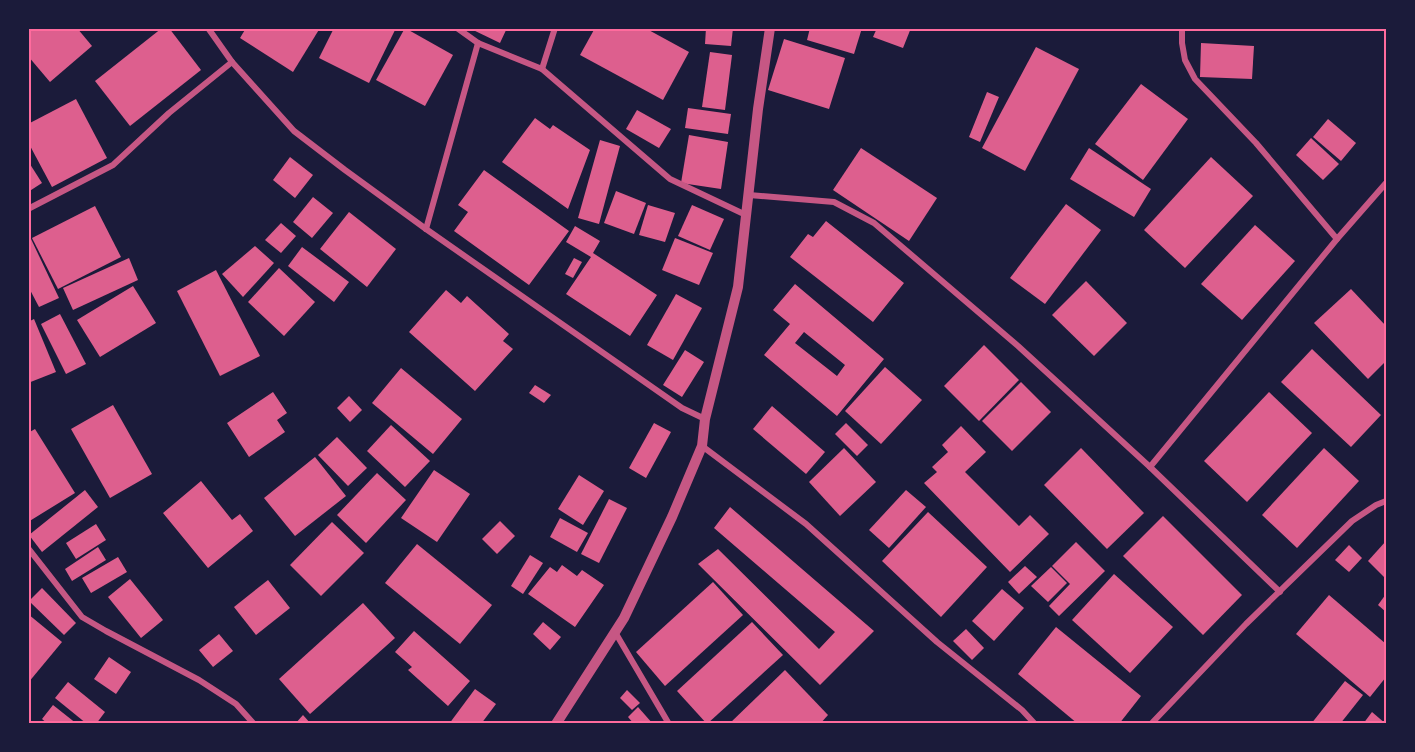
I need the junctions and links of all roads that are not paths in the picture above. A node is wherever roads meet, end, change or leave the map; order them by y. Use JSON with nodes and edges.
{"nodes":[{"id":1,"x":208,"y":28,"type":"edge"},
{"id":2,"x":457,"y":28,"type":"edge"},
{"id":3,"x":555,"y":28,"type":"edge"},
{"id":4,"x":770,"y":28,"type":"edge"},
{"id":5,"x":1182,"y":28,"type":"edge"},
{"id":6,"x":478,"y":43,"type":"junction"},
{"id":7,"x":232,"y":62,"type":"junction"},
{"id":8,"x":542,"y":69,"type":"junction"},
{"id":9,"x":1386,"y":183,"type":"edge"},
{"id":10,"x":748,"y":195,"type":"junction"},
{"id":11,"x":28,"y":209,"type":"edge"},
{"id":12,"x":746,"y":215,"type":"junction"},
{"id":13,"x":426,"y":229,"type":"junction"},
{"id":14,"x":1337,"y":239,"type":"junction"},
{"id":15,"x":705,"y":419,"type":"junction"},
{"id":16,"x":702,"y":446,"type":"junction"},
{"id":17,"x":1150,"y":467,"type":"junction"},
{"id":18,"x":1386,"y":501,"type":"edge"},
{"id":19,"x":28,"y":548,"type":"edge"},
{"id":20,"x":1280,"y":592,"type":"junction"},
{"id":21,"x":615,"y":632,"type":"junction"},
{"id":22,"x":1155,"y":722,"type":"edge"},
{"id":23,"x":254,"y":723,"type":"edge"},
{"id":24,"x":556,"y":723,"type":"edge"},
{"id":25,"x":669,"y":723,"type":"edge"},
{"id":26,"x":1035,"y":723,"type":"edge"}],
"edges":[{"from":1,"to":7,"type":"street"},
{"from":2,"to":6,"type":"street"},
{"from":3,"to":8,"type":"street"},
{"from":4,"to":10,"type":"street"},
{"from":5,"to":14,"type":"street"},
{"from":6,"to":8,"type":"street"},
{"from":6,"to":13,"type":"street"},
{"from":7,"to":11,"type":"street"},
{"from":7,"to":13,"type":"street"},
{"from":8,"to":12,"type":"street"},
{"from":9,"to":14,"type":"street"},
{"from":10,"to":12,"type":"street"},
{"from":10,"to":17,"type":"street"},
{"from":12,"to":15,"type":"street"},
{"from":13,"to":15,"type":"street"},
{"from":14,"to":17,"type":"street"},
{"from":15,"to":16,"type":"street"},
{"from":16,"to":21,"type":"street"},
{"from":16,"to":26,"type":"street"},
{"from":17,"to":20,"type":"street"},
{"from":18,"to":20,"type":"street"},
{"from":19,"to":23,"type":"street"},
{"from":20,"to":22,"type":"street"},
{"from":21,"to":24,"type":"street"},
{"from":21,"to":25,"type":"street"}]}
